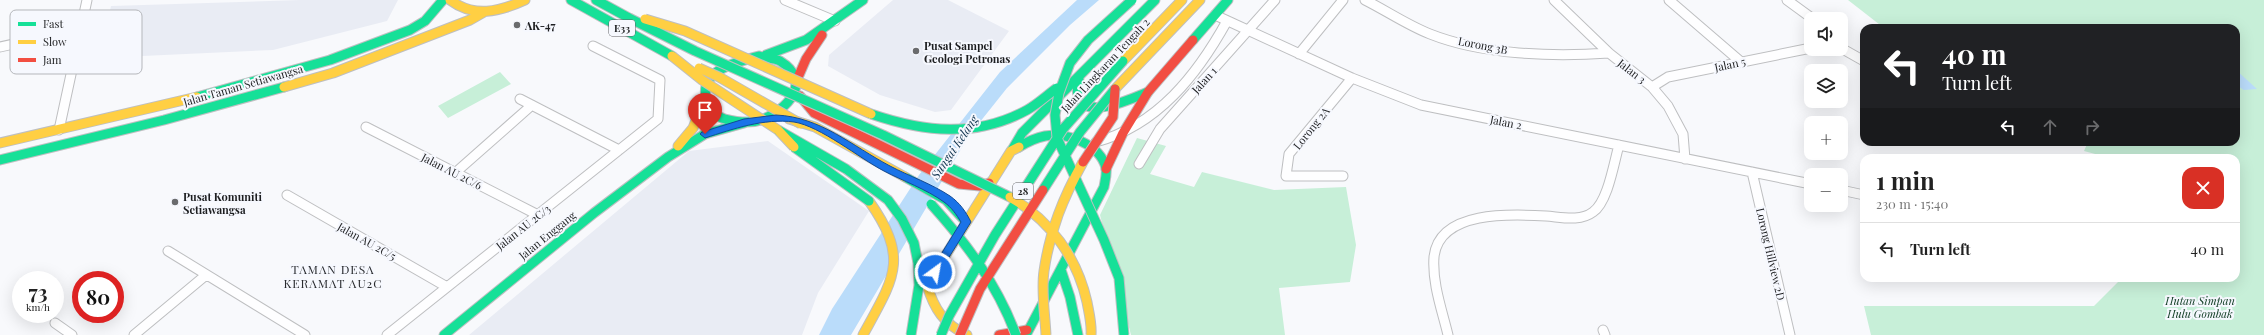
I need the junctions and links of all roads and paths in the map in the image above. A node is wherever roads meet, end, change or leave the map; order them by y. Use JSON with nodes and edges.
{"nodes":[{"id":1,"x":87,"y":0,"type":"edge"},
{"id":2,"x":443,"y":0,"type":"edge"},
{"id":3,"x":450,"y":0,"type":"edge"},
{"id":4,"x":524,"y":0,"type":"edge"},
{"id":5,"x":571,"y":0,"type":"edge"},
{"id":6,"x":596,"y":0,"type":"edge"},
{"id":7,"x":785,"y":0,"type":"edge"},
{"id":8,"x":863,"y":0,"type":"edge"},
{"id":9,"x":1132,"y":0,"type":"edge"},
{"id":10,"x":1155,"y":0,"type":"edge"},
{"id":11,"x":1182,"y":0,"type":"edge"},
{"id":12,"x":1200,"y":0,"type":"edge"},
{"id":13,"x":1228,"y":0,"type":"edge"},
{"id":14,"x":1275,"y":0,"type":"edge"},
{"id":15,"x":1343,"y":0,"type":"edge"},
{"id":16,"x":1364,"y":0,"type":"edge"},
{"id":17,"x":1554,"y":0,"type":"edge"},
{"id":18,"x":1669,"y":0,"type":"edge"},
{"id":19,"x":1787,"y":0,"type":"edge"},
{"id":20,"x":85,"y":10,"type":"edge"},
{"id":21,"x":484,"y":12,"type":"junction"},
{"id":22,"x":1804,"y":12,"type":"edge"},
{"id":23,"x":1215,"y":15,"type":"junction"},
{"id":24,"x":629,"y":18,"type":"junction"},
{"id":25,"x":835,"y":21,"type":"junction"},
{"id":26,"x":1227,"y":21,"type":"junction"},
{"id":27,"x":827,"y":28,"type":"junction"},
{"id":28,"x":1248,"y":30,"type":"junction"},
{"id":29,"x":10,"y":45,"type":"edge"},
{"id":30,"x":593,"y":46,"type":"dead end"},
{"id":31,"x":0,"y":47,"type":"edge"},
{"id":32,"x":1106,"y":48,"type":"junction"},
{"id":33,"x":1804,"y":49,"type":"edge"},
{"id":34,"x":1848,"y":52,"type":"edge"},
{"id":35,"x":1609,"y":53,"type":"junction"},
{"id":36,"x":1300,"y":54,"type":"junction"},
{"id":37,"x":672,"y":56,"type":"junction"},
{"id":38,"x":758,"y":56,"type":"junction"},
{"id":39,"x":1860,"y":59,"type":"edge"},
{"id":40,"x":1741,"y":62,"type":"junction"},
{"id":41,"x":72,"y":74,"type":"edge"},
{"id":42,"x":1079,"y":77,"type":"junction"},
{"id":43,"x":1352,"y":78,"type":"junction"},
{"id":44,"x":796,"y":85,"type":"junction"},
{"id":45,"x":1652,"y":87,"type":"junction"},
{"id":46,"x":1115,"y":89,"type":"junction"},
{"id":47,"x":1148,"y":92,"type":"junction"},
{"id":48,"x":520,"y":99,"type":"dead end"},
{"id":49,"x":704,"y":100,"type":"junction"},
{"id":50,"x":532,"y":105,"type":"junction"},
{"id":51,"x":757,"y":121,"type":"junction"},
{"id":52,"x":744,"y":123,"type":"junction"},
{"id":53,"x":366,"y":127,"type":"dead end"},
{"id":54,"x":59,"y":130,"type":"junction"},
{"id":55,"x":778,"y":130,"type":"junction"},
{"id":56,"x":1123,"y":133,"type":"junction"},
{"id":57,"x":0,"y":143,"type":"edge"},
{"id":58,"x":1087,"y":144,"type":"junction"},
{"id":59,"x":1619,"y":145,"type":"junction"},
{"id":60,"x":619,"y":150,"type":"junction"},
{"id":61,"x":1011,"y":151,"type":"junction"},
{"id":62,"x":668,"y":157,"type":"junction"},
{"id":63,"x":1685,"y":158,"type":"junction"},
{"id":64,"x":0,"y":160,"type":"edge"},
{"id":65,"x":1139,"y":164,"type":"dead end"},
{"id":66,"x":1106,"y":169,"type":"junction"},
{"id":67,"x":1752,"y":172,"type":"junction"},
{"id":68,"x":454,"y":173,"type":"junction"},
{"id":69,"x":1342,"y":176,"type":"dead end"},
{"id":70,"x":991,"y":182,"type":"junction"},
{"id":71,"x":1804,"y":183,"type":"edge"},
{"id":72,"x":1848,"y":192,"type":"edge"},
{"id":73,"x":1860,"y":194,"type":"edge"},
{"id":74,"x":287,"y":196,"type":"dead end"},
{"id":75,"x":538,"y":215,"type":"junction"},
{"id":76,"x":966,"y":222,"type":"junction"},
{"id":77,"x":168,"y":251,"type":"dead end"},
{"id":78,"x":1061,"y":270,"type":"junction"},
{"id":79,"x":206,"y":275,"type":"junction"},
{"id":80,"x":927,"y":285,"type":"junction"},
{"id":81,"x":447,"y":287,"type":"junction"},
{"id":82,"x":55,"y":323,"type":"dead end"},
{"id":83,"x":1027,"y":332,"type":"edge"},
{"id":84,"x":72,"y":335,"type":"edge"},
{"id":85,"x":134,"y":335,"type":"edge"},
{"id":86,"x":305,"y":335,"type":"edge"},
{"id":87,"x":387,"y":335,"type":"edge"},
{"id":88,"x":444,"y":335,"type":"edge"},
{"id":89,"x":863,"y":335,"type":"edge"},
{"id":90,"x":902,"y":335,"type":"edge"},
{"id":91,"x":911,"y":335,"type":"edge"},
{"id":92,"x":941,"y":335,"type":"edge"},
{"id":93,"x":960,"y":335,"type":"edge"},
{"id":94,"x":968,"y":335,"type":"edge"},
{"id":95,"x":999,"y":335,"type":"edge"},
{"id":96,"x":1016,"y":335,"type":"edge"},
{"id":97,"x":1047,"y":335,"type":"edge"},
{"id":98,"x":1078,"y":335,"type":"edge"},
{"id":99,"x":1091,"y":335,"type":"edge"},
{"id":100,"x":1124,"y":335,"type":"edge"},
{"id":101,"x":1448,"y":335,"type":"edge"},
{"id":102,"x":1790,"y":335,"type":"edge"}],
"edges":[{"from":1,"to":20,"type":"street"},
{"from":2,"to":54,"type":"main road","name":"Jalan Taman Setiawangsa"},
{"from":3,"to":21,"type":"main road"},
{"from":4,"to":21,"type":"main road"},
{"from":5,"to":37,"type":"main road","number":"E33"},
{"from":6,"to":24,"type":"main road"},
{"from":7,"to":25,"type":"street"},
{"from":8,"to":25,"type":"main road"},
{"from":9,"to":100,"type":"main road","bridge":true},
{"from":10,"to":32,"type":"main road"},
{"from":11,"to":92,"type":"main road","name":"Jalan Lingkaran Tengah 2","number":"28","bridge":true},
{"from":12,"to":46,"type":"main road","number":"28"},
{"from":13,"to":23,"type":"main road"},
{"from":14,"to":28,"type":"street","name":"Jalan 1"},
{"from":15,"to":36,"type":"street"},
{"from":16,"to":35,"type":"street","name":"Lorong 3B"},
{"from":17,"to":35,"type":"street","name":"Jalan 3"},
{"from":18,"to":40,"type":"street"},
{"from":19,"to":22,"type":"street"},
{"from":21,"to":64,"type":"main road","name":"Jalan Taman Setiawangsa"},
{"from":23,"to":26,"type":"street","name":"Jalan 2"},
{"from":23,"to":47,"type":"main road"},
{"from":24,"to":32,"type":"main road","bridge":true},
{"from":24,"to":99,"type":"main road","bridge":true},
{"from":25,"to":27,"type":"main road"},
{"from":26,"to":28,"type":"street","name":"Jalan 2"},
{"from":26,"to":56,"type":"street"},
{"from":27,"to":38,"type":"main road"},
{"from":27,"to":44,"type":"main road"},
{"from":28,"to":36,"type":"street","name":"Jalan 2"},
{"from":28,"to":65,"type":"street","name":"Jalan 1"},
{"from":29,"to":31,"type":"street"},
{"from":30,"to":60,"type":"street","name":"Jalan AU 2C/3"},
{"from":32,"to":42,"type":"main road"},
{"from":33,"to":40,"type":"street","name":"Jalan 5"},
{"from":34,"to":39,"type":"street"},
{"from":35,"to":45,"type":"street","name":"Jalan 3"},
{"from":36,"to":43,"type":"street","name":"Jalan 2"},
{"from":37,"to":55,"type":"main road","bridge":true},
{"from":37,"to":96,"type":"main road","bridge":true},
{"from":38,"to":44,"type":"main road"},
{"from":38,"to":49,"type":"main road"},
{"from":40,"to":45,"type":"street","name":"Jalan 5"},
{"from":41,"to":54,"type":"street"},
{"from":42,"to":47,"type":"main road"},
{"from":42,"to":61,"type":"main road"},
{"from":43,"to":59,"type":"street","name":"Jalan 2"},
{"from":43,"to":69,"type":"street","name":"Lorong 2A"},
{"from":44,"to":51,"type":"main road"},
{"from":44,"to":70,"type":"main road"},
{"from":45,"to":63,"type":"street","name":"Jalan 3"},
{"from":46,"to":93,"type":"main road","number":"28","bridge":true},
{"from":46,"to":97,"type":"main road","bridge":true},
{"from":47,"to":56,"type":"main road"},
{"from":48,"to":50,"type":"street"},
{"from":49,"to":52,"type":"main road"},
{"from":49,"to":62,"type":"main road","name":"Jalan Enggang"},
{"from":50,"to":60,"type":"street"},
{"from":50,"to":68,"type":"street"},
{"from":51,"to":52,"type":"main road"},
{"from":51,"to":76,"type":"main road"},
{"from":52,"to":62,"type":"main road","name":"Jalan Enggang"},
{"from":53,"to":68,"type":"street","name":"Jalan AU 2C/6"},
{"from":54,"to":57,"type":"main road","name":"Jalan Taman Setiawangsa"},
{"from":55,"to":89,"type":"main road","bridge":true},
{"from":55,"to":91,"type":"main road","bridge":true},
{"from":56,"to":58,"type":"street"},
{"from":56,"to":66,"type":"main road"},
{"from":58,"to":61,"type":"main road"},
{"from":58,"to":66,"type":"main road"},
{"from":59,"to":63,"type":"street","name":"Jalan 2"},
{"from":59,"to":101,"type":"street"},
{"from":60,"to":75,"type":"street","name":"Jalan AU 2C/3"},
{"from":61,"to":70,"type":"main road"},
{"from":62,"to":88,"type":"main road","name":"Jalan Enggang"},
{"from":63,"to":67,"type":"street","name":"Jalan 2"},
{"from":66,"to":78,"type":"main road"},
{"from":67,"to":71,"type":"street","name":"Jalan 2"},
{"from":67,"to":102,"type":"street","name":"Lorong Hillview 2D"},
{"from":68,"to":75,"type":"street","name":"Jalan AU 2C/6"},
{"from":70,"to":76,"type":"main road"},
{"from":72,"to":73,"type":"street"},
{"from":74,"to":81,"type":"street","name":"Jalan AU 2C/5"},
{"from":75,"to":81,"type":"street","name":"Jalan AU 2C/3"},
{"from":76,"to":80,"type":"main road"},
{"from":77,"to":79,"type":"street"},
{"from":78,"to":83,"type":"main road"},
{"from":78,"to":98,"type":"main road"},
{"from":79,"to":85,"type":"street"},
{"from":79,"to":86,"type":"street"},
{"from":80,"to":90,"type":"main road"},
{"from":80,"to":94,"type":"main road"},
{"from":81,"to":87,"type":"street","name":"Jalan AU 2C/3"},
{"from":82,"to":84,"type":"street"},
{"from":83,"to":95,"type":"main road"},
{"from":83,"to":97,"type":"main road"}]}
